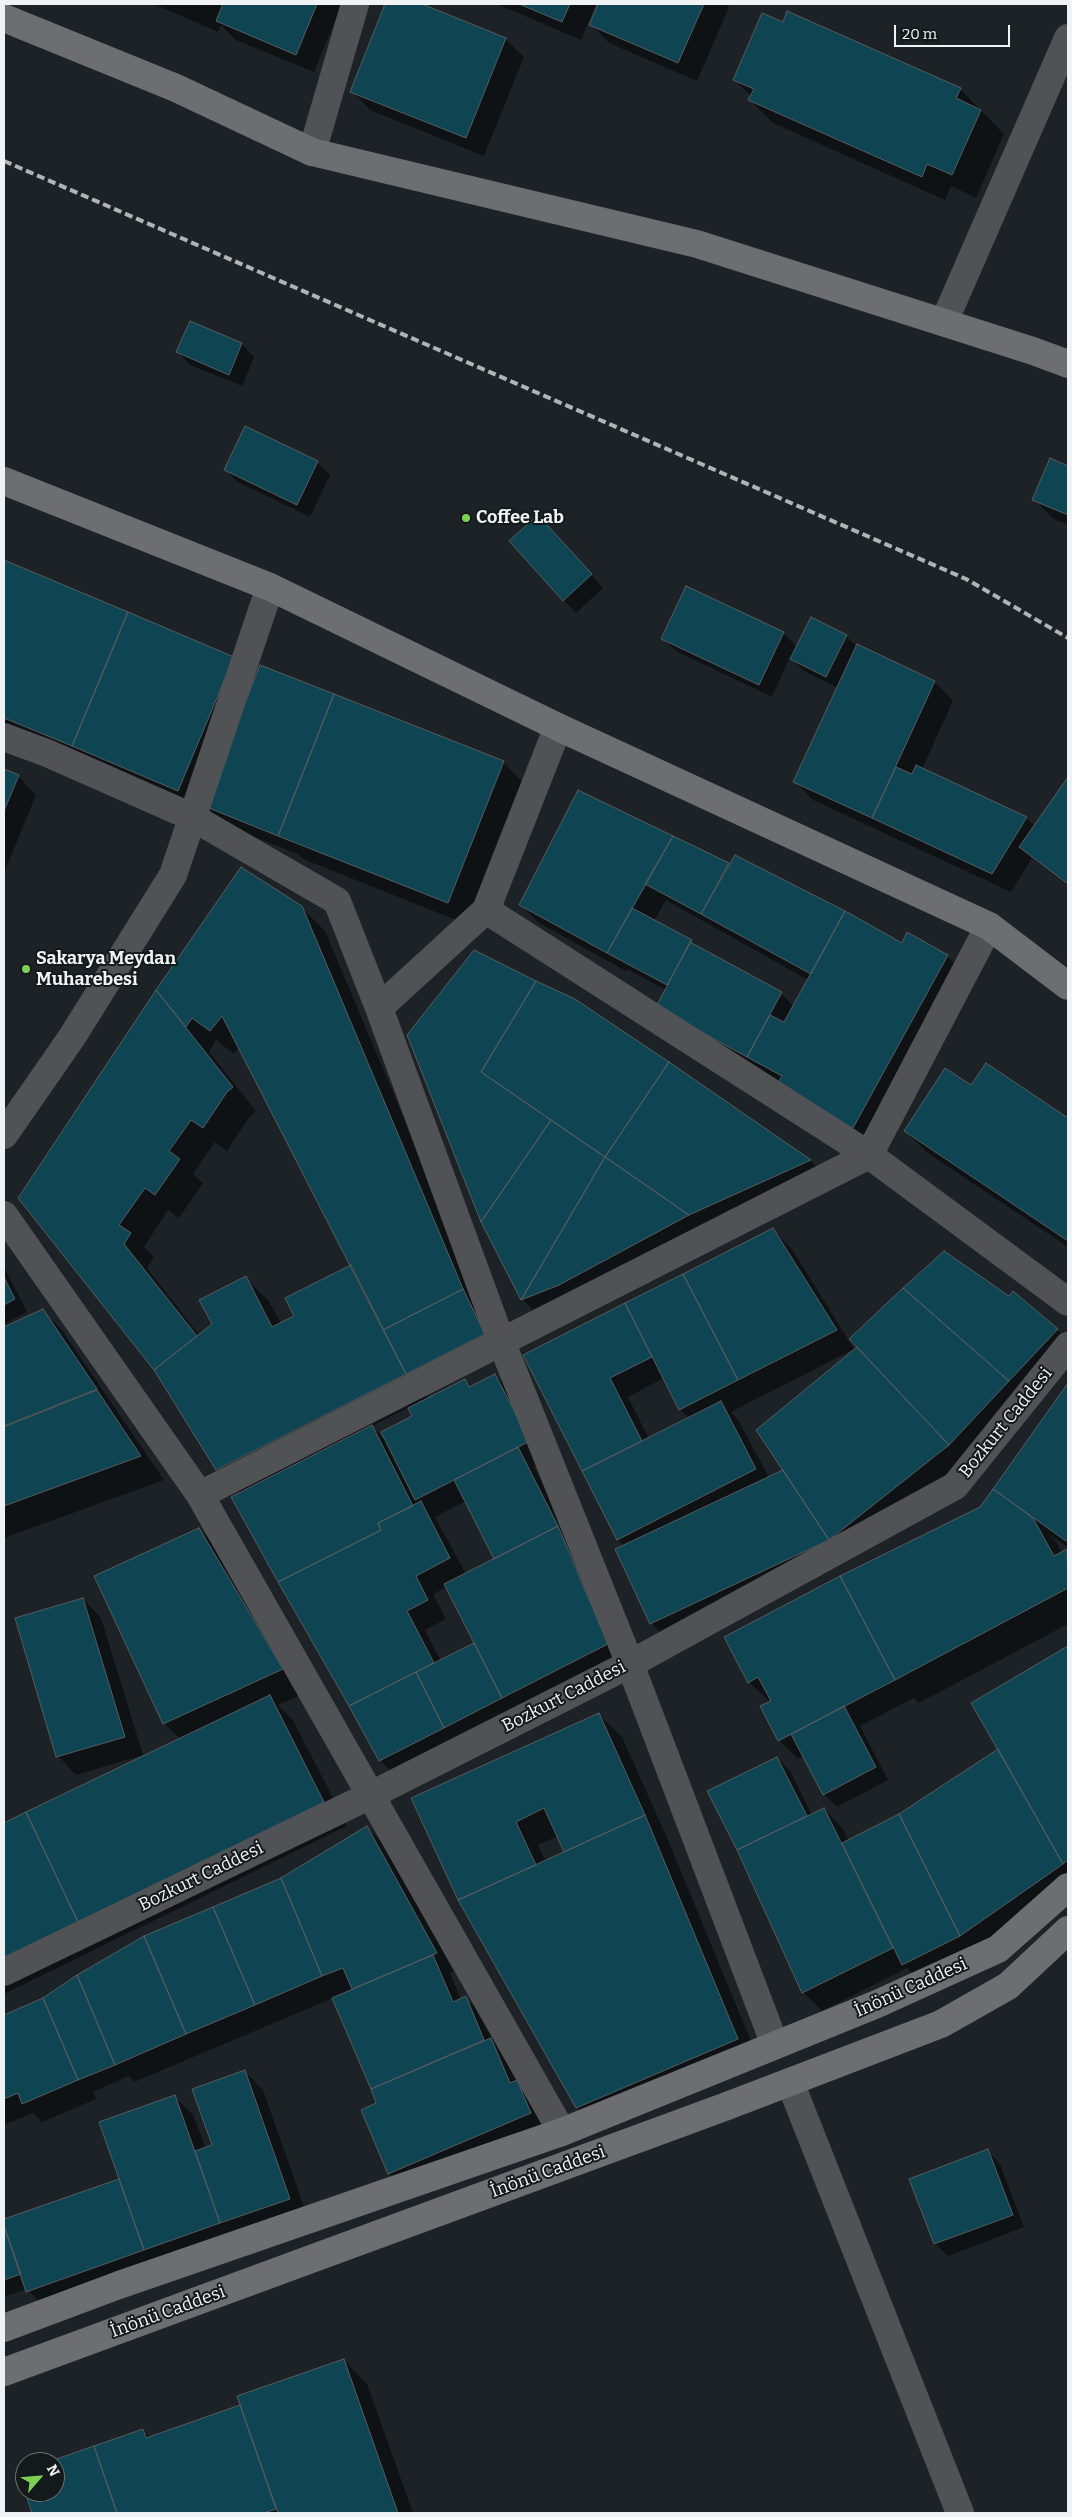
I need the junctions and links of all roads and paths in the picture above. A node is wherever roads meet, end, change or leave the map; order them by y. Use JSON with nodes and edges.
{"nodes":[{"id":1,"x":355,"y":4,"type":"edge"},
{"id":2,"x":4,"y":18,"type":"edge"},
{"id":3,"x":1068,"y":38,"type":"edge"},
{"id":4,"x":312,"y":152,"type":"junction"},
{"id":5,"x":944,"y":322,"type":"junction"},
{"id":6,"x":1068,"y":364,"type":"edge"},
{"id":7,"x":4,"y":481,"type":"edge"},
{"id":8,"x":270,"y":587,"type":"junction"},
{"id":9,"x":558,"y":727,"type":"junction"},
{"id":10,"x":4,"y":737,"type":"edge"},
{"id":11,"x":192,"y":818,"type":"junction"},
{"id":12,"x":486,"y":910,"type":"junction"},
{"id":13,"x":989,"y":926,"type":"junction"},
{"id":14,"x":1068,"y":986,"type":"edge"},
{"id":15,"x":379,"y":1008,"type":"junction"},
{"id":16,"x":4,"y":1135,"type":"edge"},
{"id":17,"x":869,"y":1155,"type":"junction"},
{"id":18,"x":4,"y":1215,"type":"edge"},
{"id":19,"x":1068,"y":1302,"type":"edge"},
{"id":20,"x":501,"y":1341,"type":"junction"},
{"id":21,"x":1068,"y":1346,"type":"edge"},
{"id":22,"x":200,"y":1495,"type":"junction"},
{"id":23,"x":630,"y":1664,"type":"junction"},
{"id":24,"x":369,"y":1796,"type":"junction"},
{"id":25,"x":1068,"y":1887,"type":"edge"},
{"id":26,"x":1068,"y":1930,"type":"edge"},
{"id":27,"x":4,"y":1972,"type":"edge"},
{"id":28,"x":775,"y":2045,"type":"junction"},
{"id":29,"x":790,"y":2082,"type":"junction"},
{"id":30,"x":562,"y":2132,"type":"junction"},
{"id":31,"x":4,"y":2328,"type":"edge"},
{"id":32,"x":4,"y":2372,"type":"edge"},
{"id":33,"x":960,"y":2513,"type":"edge"}],
"edges":[{"from":1,"to":4,"type":"street"},
{"from":2,"to":4,"type":"street"},
{"from":3,"to":5,"type":"street"},
{"from":4,"to":5,"type":"street"},
{"from":5,"to":6,"type":"street"},
{"from":7,"to":8,"type":"street"},
{"from":8,"to":9,"type":"street"},
{"from":8,"to":11,"type":"street"},
{"from":9,"to":12,"type":"street"},
{"from":9,"to":13,"type":"street"},
{"from":10,"to":11,"type":"street"},
{"from":11,"to":15,"type":"street"},
{"from":11,"to":16,"type":"street"},
{"from":12,"to":15,"type":"street"},
{"from":12,"to":17,"type":"street"},
{"from":13,"to":14,"type":"street"},
{"from":13,"to":17,"type":"street"},
{"from":15,"to":20,"type":"street"},
{"from":17,"to":19,"type":"street"},
{"from":17,"to":20,"type":"street"},
{"from":18,"to":22,"type":"street"},
{"from":20,"to":22,"type":"street"},
{"from":20,"to":23,"type":"street"},
{"from":21,"to":23,"type":"street","name":"Bozkurt Caddesi"},
{"from":22,"to":24,"type":"street"},
{"from":23,"to":24,"type":"street","name":"Bozkurt Caddesi"},
{"from":23,"to":28,"type":"street"},
{"from":24,"to":27,"type":"street","name":"Bozkurt Caddesi"},
{"from":24,"to":30,"type":"street"},
{"from":25,"to":28,"type":"street","name":"İnönü Caddesi"},
{"from":26,"to":29,"type":"street","name":"İnönü Caddesi"},
{"from":28,"to":30,"type":"street","name":"İnönü Caddesi"},
{"from":29,"to":32,"type":"street","name":"İnönü Caddesi"},
{"from":29,"to":33,"type":"street"},
{"from":30,"to":31,"type":"street","name":"İnönü Caddesi"}]}
